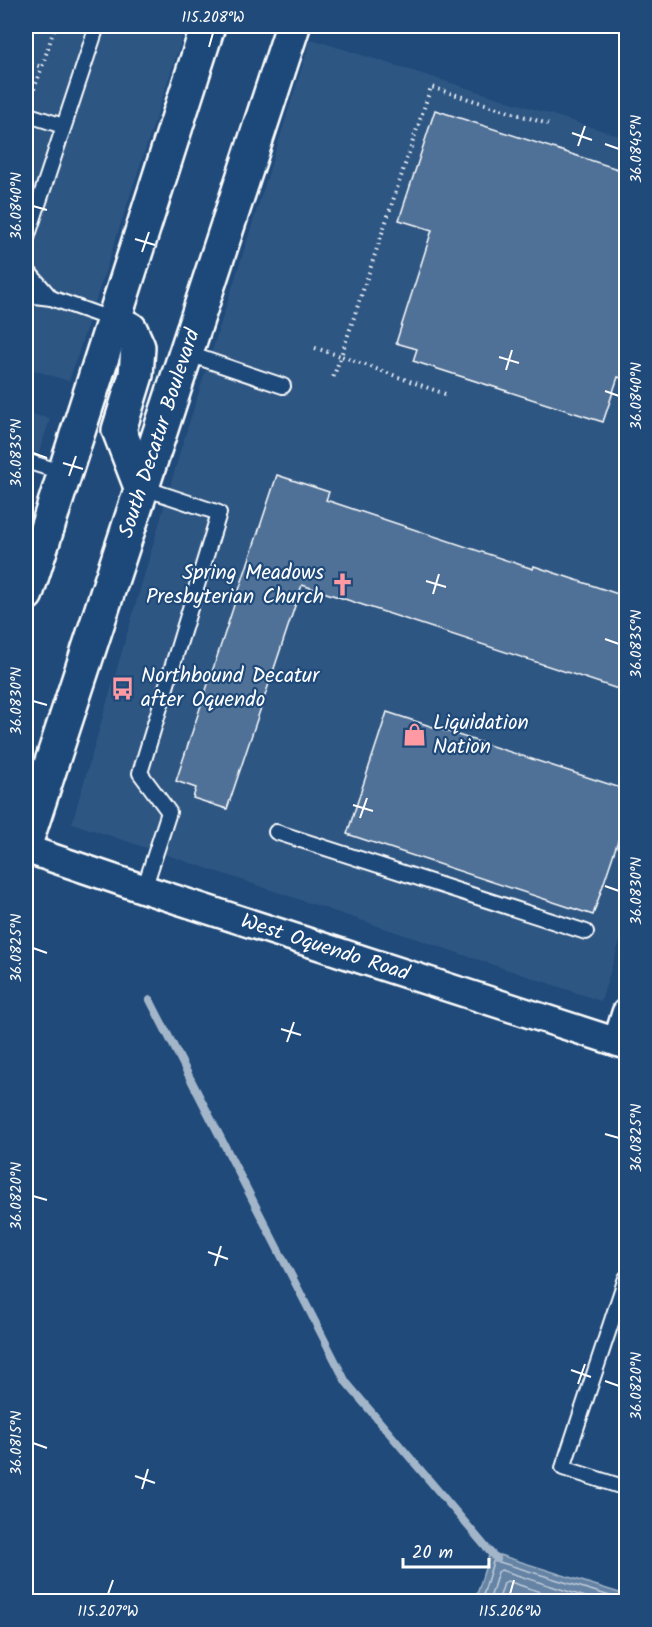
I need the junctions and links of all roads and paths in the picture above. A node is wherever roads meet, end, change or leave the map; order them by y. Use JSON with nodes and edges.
{"nodes":[{"id":1,"x":55,"y":26,"type":"edge"},
{"id":2,"x":97,"y":26,"type":"edge"},
{"id":3,"x":208,"y":26,"type":"edge"},
{"id":4,"x":293,"y":26,"type":"edge"},
{"id":5,"x":26,"y":62,"type":"edge"},
{"id":6,"x":42,"y":67,"type":"junction"},
{"id":7,"x":27,"y":110,"type":"edge"},
{"id":8,"x":548,"y":124,"type":"dead end"},
{"id":9,"x":63,"y":126,"type":"junction"},
{"id":10,"x":26,"y":241,"type":"edge"},
{"id":11,"x":26,"y":269,"type":"edge"},
{"id":12,"x":26,"y":295,"type":"edge"},
{"id":13,"x":51,"y":298,"type":"junction"},
{"id":14,"x":113,"y":320,"type":"junction"},
{"id":15,"x":315,"y":348,"type":"dead end"},
{"id":16,"x":185,"y":353,"type":"junction"},
{"id":17,"x":341,"y":356,"type":"junction"},
{"id":18,"x":333,"y":378,"type":"dead end"},
{"id":19,"x":283,"y":386,"type":"dead end"},
{"id":20,"x":445,"y":394,"type":"dead end"},
{"id":21,"x":26,"y":460,"type":"edge"},
{"id":22,"x":64,"y":473,"type":"junction"},
{"id":23,"x":141,"y":487,"type":"junction"},
{"id":24,"x":26,"y":594,"type":"edge"},
{"id":25,"x":276,"y":832,"type":"dead end"},
{"id":26,"x":26,"y":841,"type":"edge"},
{"id":27,"x":26,"y":849,"type":"edge"},
{"id":28,"x":144,"y":889,"type":"junction"},
{"id":29,"x":586,"y":932,"type":"dead end"},
{"id":30,"x":627,"y":1013,"type":"edge"},
{"id":31,"x":622,"y":1044,"type":"edge"},
{"id":32,"x":627,"y":1278,"type":"edge"},
{"id":33,"x":627,"y":1488,"type":"edge"}],
"edges":[{"from":1,"to":6,"type":"path"},
{"from":2,"to":9,"type":"lane"},
{"from":3,"to":14,"type":"main road"},
{"from":4,"to":16,"type":"main road","name":"South Decatur Boulevard"},
{"from":5,"to":6,"type":"path"},
{"from":6,"to":7,"type":"path"},
{"from":7,"to":9,"type":"lane"},
{"from":8,"to":17,"type":"path"},
{"from":9,"to":10,"type":"lane"},
{"from":11,"to":13,"type":"lane"},
{"from":12,"to":13,"type":"lane"},
{"from":13,"to":14,"type":"lane"},
{"from":14,"to":22,"type":"main road"},
{"from":14,"to":23,"type":"main road"},
{"from":15,"to":17,"type":"path"},
{"from":16,"to":19,"type":"lane"},
{"from":16,"to":23,"type":"main road","name":"South Decatur Boulevard"},
{"from":17,"to":18,"type":"path"},
{"from":17,"to":20,"type":"path"},
{"from":21,"to":22,"type":"lane"},
{"from":22,"to":24,"type":"main road"},
{"from":23,"to":26,"type":"main road","name":"South Decatur Boulevard"},
{"from":23,"to":28,"type":"lane"},
{"from":25,"to":29,"type":"lane"},
{"from":27,"to":28,"type":"street","name":"West Oquendo Road"},
{"from":28,"to":31,"type":"street","name":"West Oquendo Road"},
{"from":30,"to":31,"type":"street"},
{"from":32,"to":33,"type":"lane"}]}
